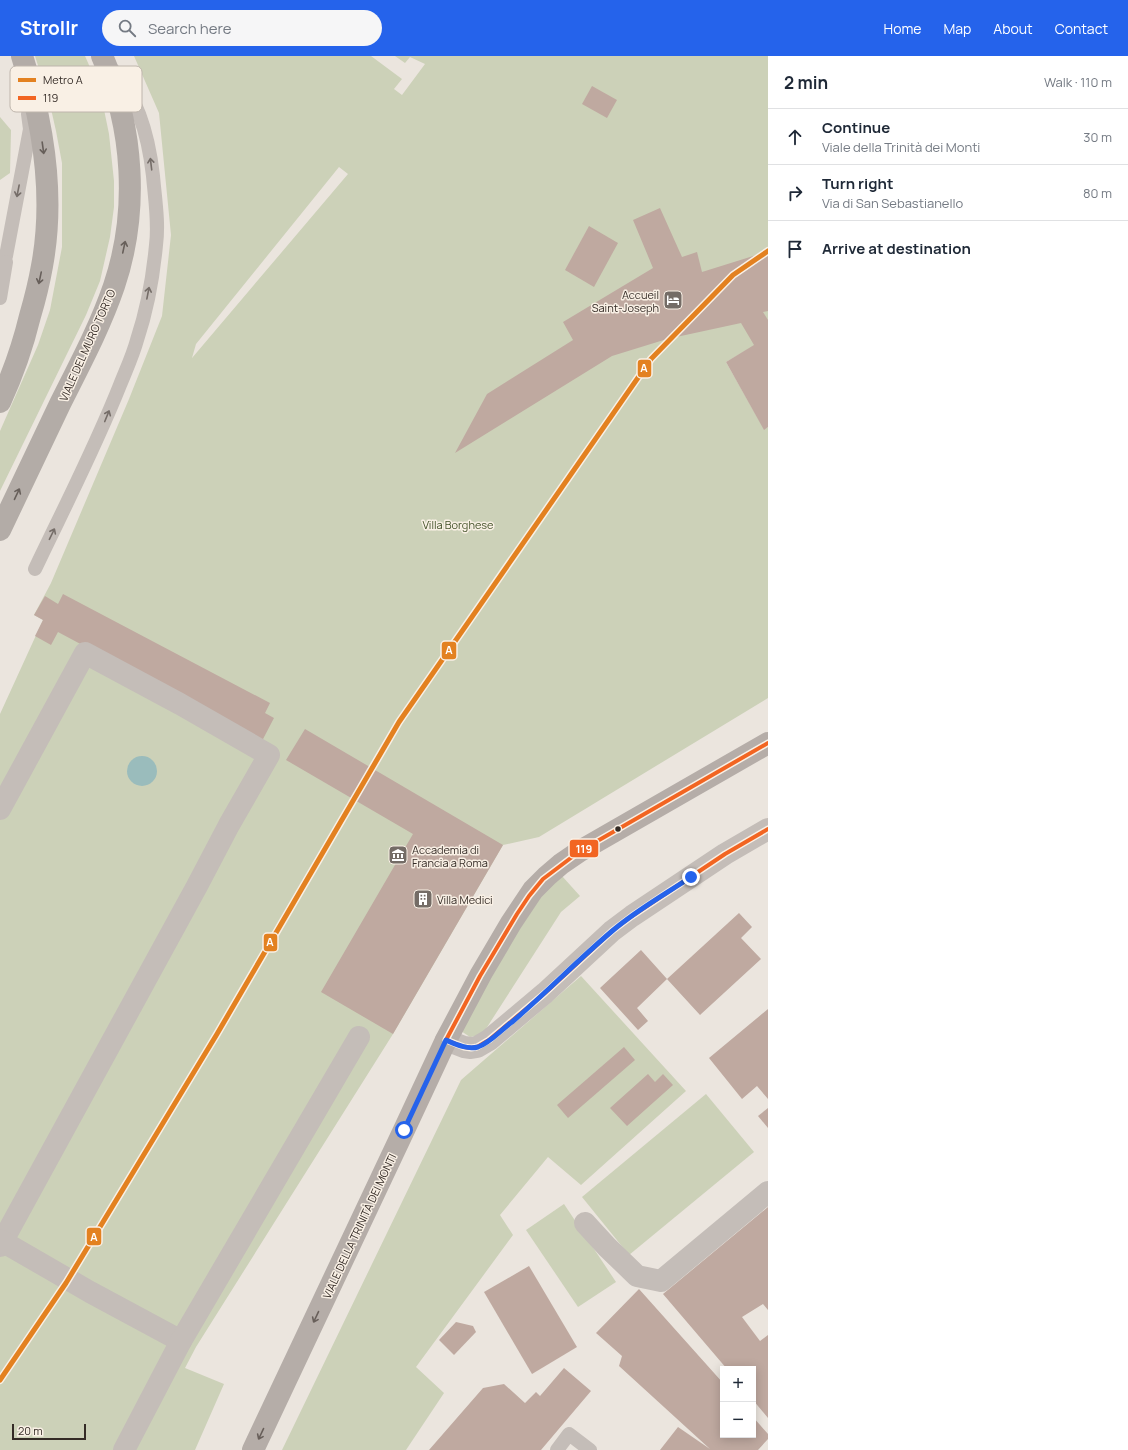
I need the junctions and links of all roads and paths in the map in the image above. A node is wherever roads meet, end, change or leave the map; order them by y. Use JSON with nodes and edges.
{"nodes":[{"id":1,"x":20,"y":56,"type":"edge"},
{"id":2,"x":102,"y":57,"type":"edge"},
{"id":3,"x":21,"y":66,"type":"edge"},
{"id":4,"x":24,"y":66,"type":"edge"},
{"id":5,"x":109,"y":66,"type":"edge"},
{"id":6,"x":28,"y":112,"type":"edge"},
{"id":7,"x":36,"y":112,"type":"edge"},
{"id":8,"x":121,"y":112,"type":"edge"},
{"id":9,"x":138,"y":112,"type":"edge"},
{"id":10,"x":6,"y":256,"type":"junction"},
{"id":11,"x":0,"y":271,"type":"edge"},
{"id":12,"x":0,"y":298,"type":"edge"},
{"id":13,"x":0,"y":402,"type":"edge"},
{"id":14,"x":0,"y":530,"type":"edge"},
{"id":15,"x":35,"y":569,"type":"dead end"},
{"id":16,"x":768,"y":743,"type":"edge"},
{"id":17,"x":0,"y":809,"type":"edge"},
{"id":18,"x":768,"y":829,"type":"edge"},
{"id":19,"x":359,"y":1037,"type":"dead end"},
{"id":20,"x":446,"y":1040,"type":"junction"},
{"id":21,"x":768,"y":1192,"type":"edge"},
{"id":22,"x":585,"y":1223,"type":"dead end"},
{"id":23,"x":1,"y":1243,"type":"edge"},
{"id":24,"x":181,"y":1341,"type":"junction"},
{"id":25,"x":124,"y":1450,"type":"edge"},
{"id":26,"x":253,"y":1450,"type":"edge"},
{"id":27,"x":557,"y":1450,"type":"edge"},
{"id":28,"x":590,"y":1450,"type":"edge"}],
"edges":[{"from":1,"to":3,"type":"lane","one_way":true},
{"from":1,"to":4,"type":"main road","one_way":true},
{"from":5,"to":2,"type":"lane","one_way":true},
{"from":6,"to":10,"type":"lane","one_way":true},
{"from":7,"to":13,"type":"main road","one_way":true},
{"from":14,"to":8,"type":"main road","name":"VIALE DEL MURO TORTO","one_way":true},
{"from":15,"to":9,"type":"lane","one_way":true},
{"from":10,"to":11,"type":"lane"},
{"from":10,"to":12,"type":"lane"},
{"from":16,"to":20,"type":"street","name":"VIALE DELLA TRINITÀ DEI MONTI"},
{"from":17,"to":23,"type":"street"},
{"from":18,"to":20,"type":"street"},
{"from":19,"to":24,"type":"street"},
{"from":20,"to":26,"type":"street","name":"VIALE DELLA TRINITÀ DEI MONTI","one_way":true},
{"from":21,"to":22,"type":"street"},
{"from":23,"to":24,"type":"street"},
{"from":24,"to":25,"type":"street"},
{"from":27,"to":28,"type":"lane"}]}
